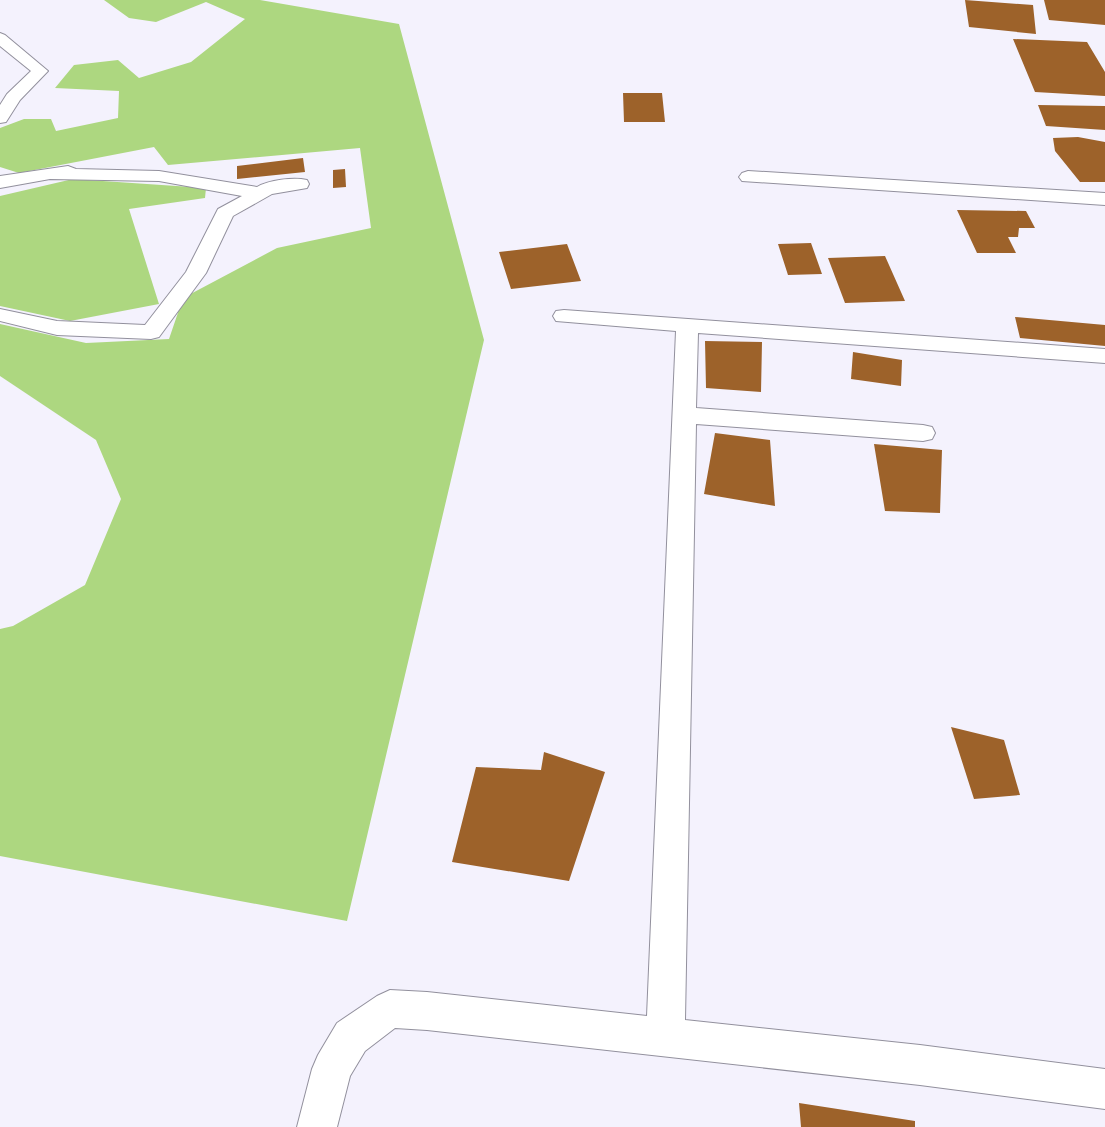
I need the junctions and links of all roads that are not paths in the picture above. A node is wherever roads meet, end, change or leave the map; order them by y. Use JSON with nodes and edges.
{"nodes":[{"id":1,"x":0,"y":38,"type":"edge"},
{"id":2,"x":0,"y":118,"type":"edge"},
{"id":3,"x":144,"y":159,"type":"dead end"},
{"id":4,"x":50,"y":174,"type":"junction"},
{"id":5,"x":748,"y":177,"type":"dead end"},
{"id":6,"x":0,"y":182,"type":"edge"},
{"id":7,"x":300,"y":184,"type":"dead end"},
{"id":8,"x":259,"y":193,"type":"junction"},
{"id":9,"x":1105,"y":200,"type":"edge"},
{"id":10,"x":0,"y":315,"type":"edge"},
{"id":11,"x":564,"y":316,"type":"dead end"},
{"id":12,"x":687,"y":325,"type":"junction"},
{"id":13,"x":1105,"y":356,"type":"edge"},
{"id":14,"x":684,"y":415,"type":"junction"},
{"id":15,"x":923,"y":434,"type":"dead end"},
{"id":16,"x":664,"y":1038,"type":"junction"},
{"id":17,"x":1105,"y":1089,"type":"edge"},
{"id":18,"x":317,"y":1127,"type":"edge"}],
"edges":[{"from":1,"to":2,"type":"street"},
{"from":3,"to":4,"type":"street"},
{"from":4,"to":6,"type":"street"},
{"from":4,"to":8,"type":"street"},
{"from":5,"to":9,"type":"street"},
{"from":7,"to":8,"type":"street"},
{"from":8,"to":10,"type":"street"},
{"from":11,"to":12,"type":"street"},
{"from":12,"to":13,"type":"street"},
{"from":12,"to":14,"type":"street"},
{"from":14,"to":15,"type":"street"},
{"from":14,"to":16,"type":"street"},
{"from":16,"to":17,"type":"street"},
{"from":16,"to":18,"type":"street"}]}
